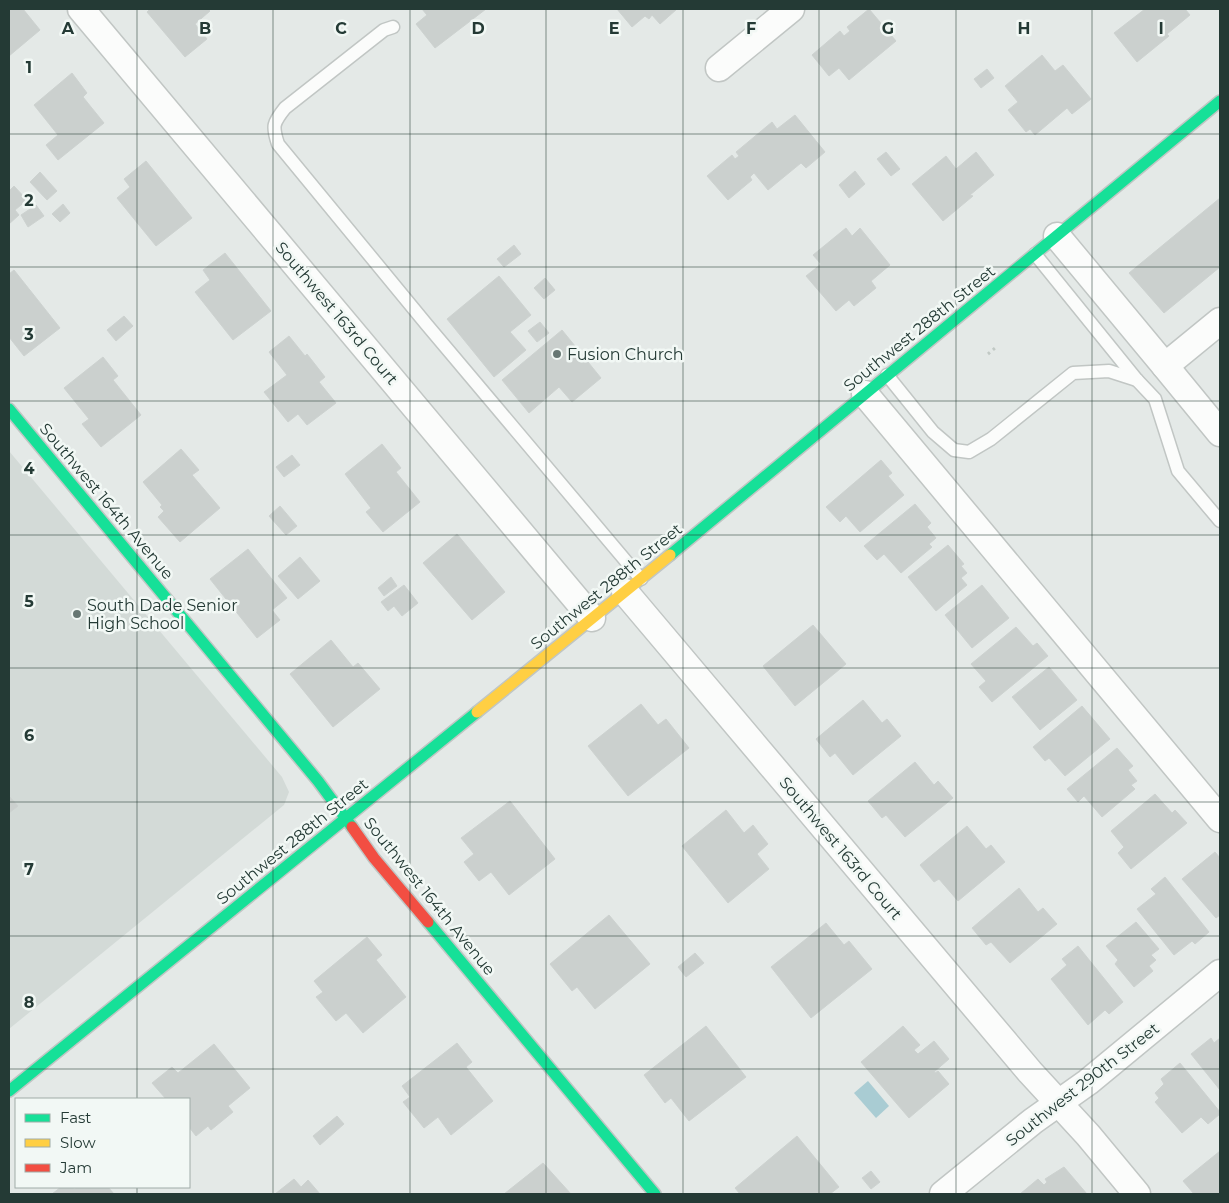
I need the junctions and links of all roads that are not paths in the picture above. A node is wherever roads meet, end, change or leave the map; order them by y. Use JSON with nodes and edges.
{"nodes":[{"id":1,"x":81,"y":9,"type":"edge"},
{"id":2,"x":791,"y":9,"type":"edge"},
{"id":3,"x":392,"y":27,"type":"dead end"},
{"id":4,"x":719,"y":68,"type":"dead end"},
{"id":5,"x":1220,"y":101,"type":"edge"},
{"id":6,"x":1057,"y":236,"type":"junction"},
{"id":7,"x":1035,"y":254,"type":"junction"},
{"id":8,"x":1220,"y":321,"type":"edge"},
{"id":9,"x":1165,"y":366,"type":"junction"},
{"id":10,"x":887,"y":375,"type":"junction"},
{"id":11,"x":1137,"y":380,"type":"junction"},
{"id":12,"x":865,"y":394,"type":"junction"},
{"id":13,"x":9,"y":409,"type":"edge"},
{"id":14,"x":1220,"y":433,"type":"edge"},
{"id":15,"x":1220,"y":521,"type":"edge"},
{"id":16,"x":633,"y":585,"type":"junction"},
{"id":17,"x":592,"y":618,"type":"junction"},
{"id":18,"x":346,"y":818,"type":"junction"},
{"id":19,"x":1220,"y":819,"type":"edge"},
{"id":20,"x":1220,"y":973,"type":"edge"},
{"id":21,"x":9,"y":1091,"type":"edge"},
{"id":22,"x":1058,"y":1104,"type":"junction"},
{"id":23,"x":655,"y":1194,"type":"edge"},
{"id":24,"x":943,"y":1194,"type":"edge"},
{"id":25,"x":1137,"y":1194,"type":"edge"}],
"edges":[{"from":1,"to":17,"type":"street","name":"Southwest 163rd Court"},
{"from":2,"to":4,"type":"street"},
{"from":3,"to":16,"type":"lane"},
{"from":5,"to":6,"type":"street","name":"Southwest 288th Street"},
{"from":6,"to":7,"type":"street","name":"Southwest 288th Street"},
{"from":6,"to":9,"type":"street"},
{"from":7,"to":10,"type":"street","name":"Southwest 288th Street"},
{"from":7,"to":11,"type":"lane"},
{"from":8,"to":9,"type":"street"},
{"from":9,"to":14,"type":"street"},
{"from":10,"to":11,"type":"lane"},
{"from":10,"to":12,"type":"street","name":"Southwest 288th Street"},
{"from":11,"to":15,"type":"lane"},
{"from":12,"to":16,"type":"street","name":"Southwest 288th Street"},
{"from":12,"to":19,"type":"street"},
{"from":13,"to":18,"type":"street","name":"Southwest 164th Avenue"},
{"from":16,"to":17,"type":"street","name":"Southwest 288th Street"},
{"from":16,"to":22,"type":"street","name":"Southwest 163rd Court"},
{"from":17,"to":18,"type":"street","name":"Southwest 288th Street"},
{"from":18,"to":21,"type":"street","name":"Southwest 288th Street"},
{"from":18,"to":23,"type":"street","name":"Southwest 164th Avenue"},
{"from":20,"to":22,"type":"street","name":"Southwest 290th Street"},
{"from":22,"to":24,"type":"street","name":"Southwest 290th Street"},
{"from":22,"to":25,"type":"street","name":"Southwest 163rd Court"}]}
